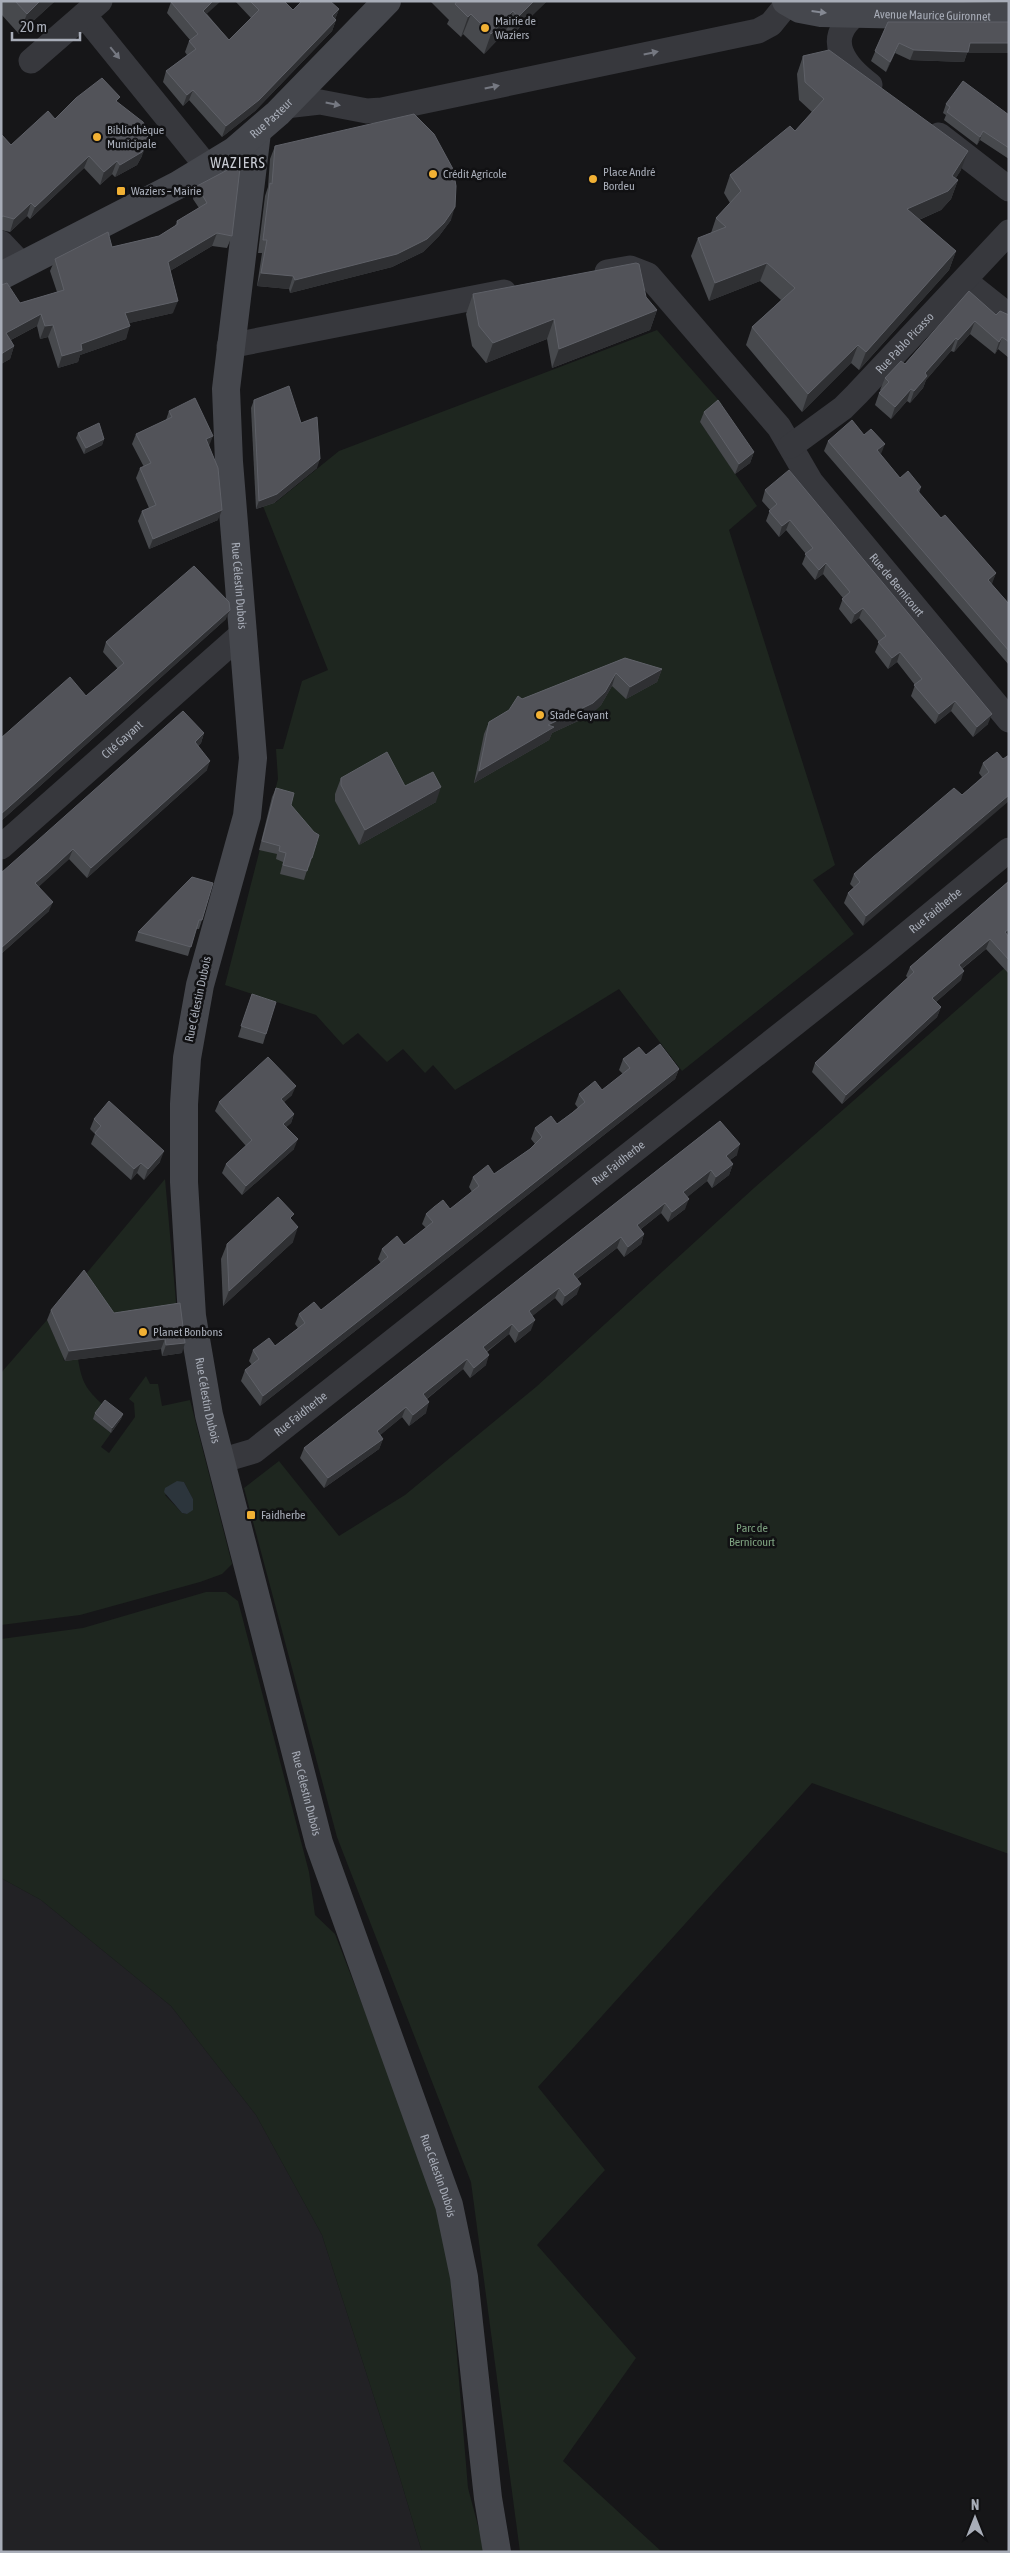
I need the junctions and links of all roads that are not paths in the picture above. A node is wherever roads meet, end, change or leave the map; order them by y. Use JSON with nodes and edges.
{"nodes":[{"id":1,"x":387,"y":1,"type":"edge"},
{"id":2,"x":787,"y":2,"type":"edge"},
{"id":3,"x":92,"y":8,"type":"edge"},
{"id":4,"x":855,"y":15,"type":"junction"},
{"id":5,"x":1009,"y":17,"type":"edge"},
{"id":6,"x":31,"y":61,"type":"dead end"},
{"id":7,"x":890,"y":99,"type":"edge"},
{"id":8,"x":285,"y":106,"type":"junction"},
{"id":9,"x":922,"y":122,"type":"edge"},
{"id":10,"x":257,"y":132,"type":"junction"},
{"id":11,"x":208,"y":168,"type":"junction"},
{"id":12,"x":1009,"y":189,"type":"edge"},
{"id":13,"x":1009,"y":232,"type":"edge"},
{"id":14,"x":1,"y":243,"type":"edge"},
{"id":15,"x":12,"y":271,"type":"edge"},
{"id":16,"x":586,"y":276,"type":"edge"},
{"id":17,"x":965,"y":281,"type":"junction"},
{"id":18,"x":523,"y":288,"type":"edge"},
{"id":19,"x":1009,"y":316,"type":"edge"},
{"id":20,"x":229,"y":346,"type":"junction"},
{"id":21,"x":791,"y":446,"type":"junction"},
{"id":22,"x":244,"y":632,"type":"junction"},
{"id":23,"x":1009,"y":720,"type":"edge"},
{"id":24,"x":1,"y":847,"type":"edge"},
{"id":25,"x":1009,"y":850,"type":"edge"},
{"id":26,"x":220,"y":1461,"type":"junction"},
{"id":27,"x":497,"y":2552,"type":"edge"}],
"edges":[{"from":1,"to":8,"type":"street","name":"Rue Pasteur"},
{"from":2,"to":4,"type":"street","name":"Avenue Maurice Guironnet","one_way":true},
{"from":8,"to":2,"type":"street","one_way":true},
{"from":3,"to":6,"type":"street"},
{"from":3,"to":11,"type":"street","one_way":true},
{"from":4,"to":5,"type":"street","name":"Avenue Maurice Guironnet"},
{"from":4,"to":7,"type":"street"},
{"from":8,"to":10,"type":"street","name":"Rue Pasteur"},
{"from":9,"to":12,"type":"street"},
{"from":10,"to":11,"type":"street","name":"Rue Pasteur"},
{"from":10,"to":20,"type":"street","name":"Rue Célestin Dubois"},
{"from":11,"to":15,"type":"street","name":"Rue Pasteur"},
{"from":13,"to":17,"type":"street","name":"Rue Pablo Picasso"},
{"from":14,"to":15,"type":"street"},
{"from":16,"to":21,"type":"street"},
{"from":17,"to":19,"type":"street"},
{"from":17,"to":21,"type":"street","name":"Rue Pablo Picasso"},
{"from":18,"to":20,"type":"street"},
{"from":20,"to":22,"type":"street","name":"Rue Célestin Dubois"},
{"from":21,"to":23,"type":"street","name":"Rue de Bernicourt"},
{"from":22,"to":24,"type":"street","name":"Cité Gayant"},
{"from":22,"to":26,"type":"street","name":"Rue Célestin Dubois"},
{"from":25,"to":26,"type":"street","name":"Rue Faidherbe"},
{"from":26,"to":27,"type":"street","name":"Rue Célestin Dubois"}]}
